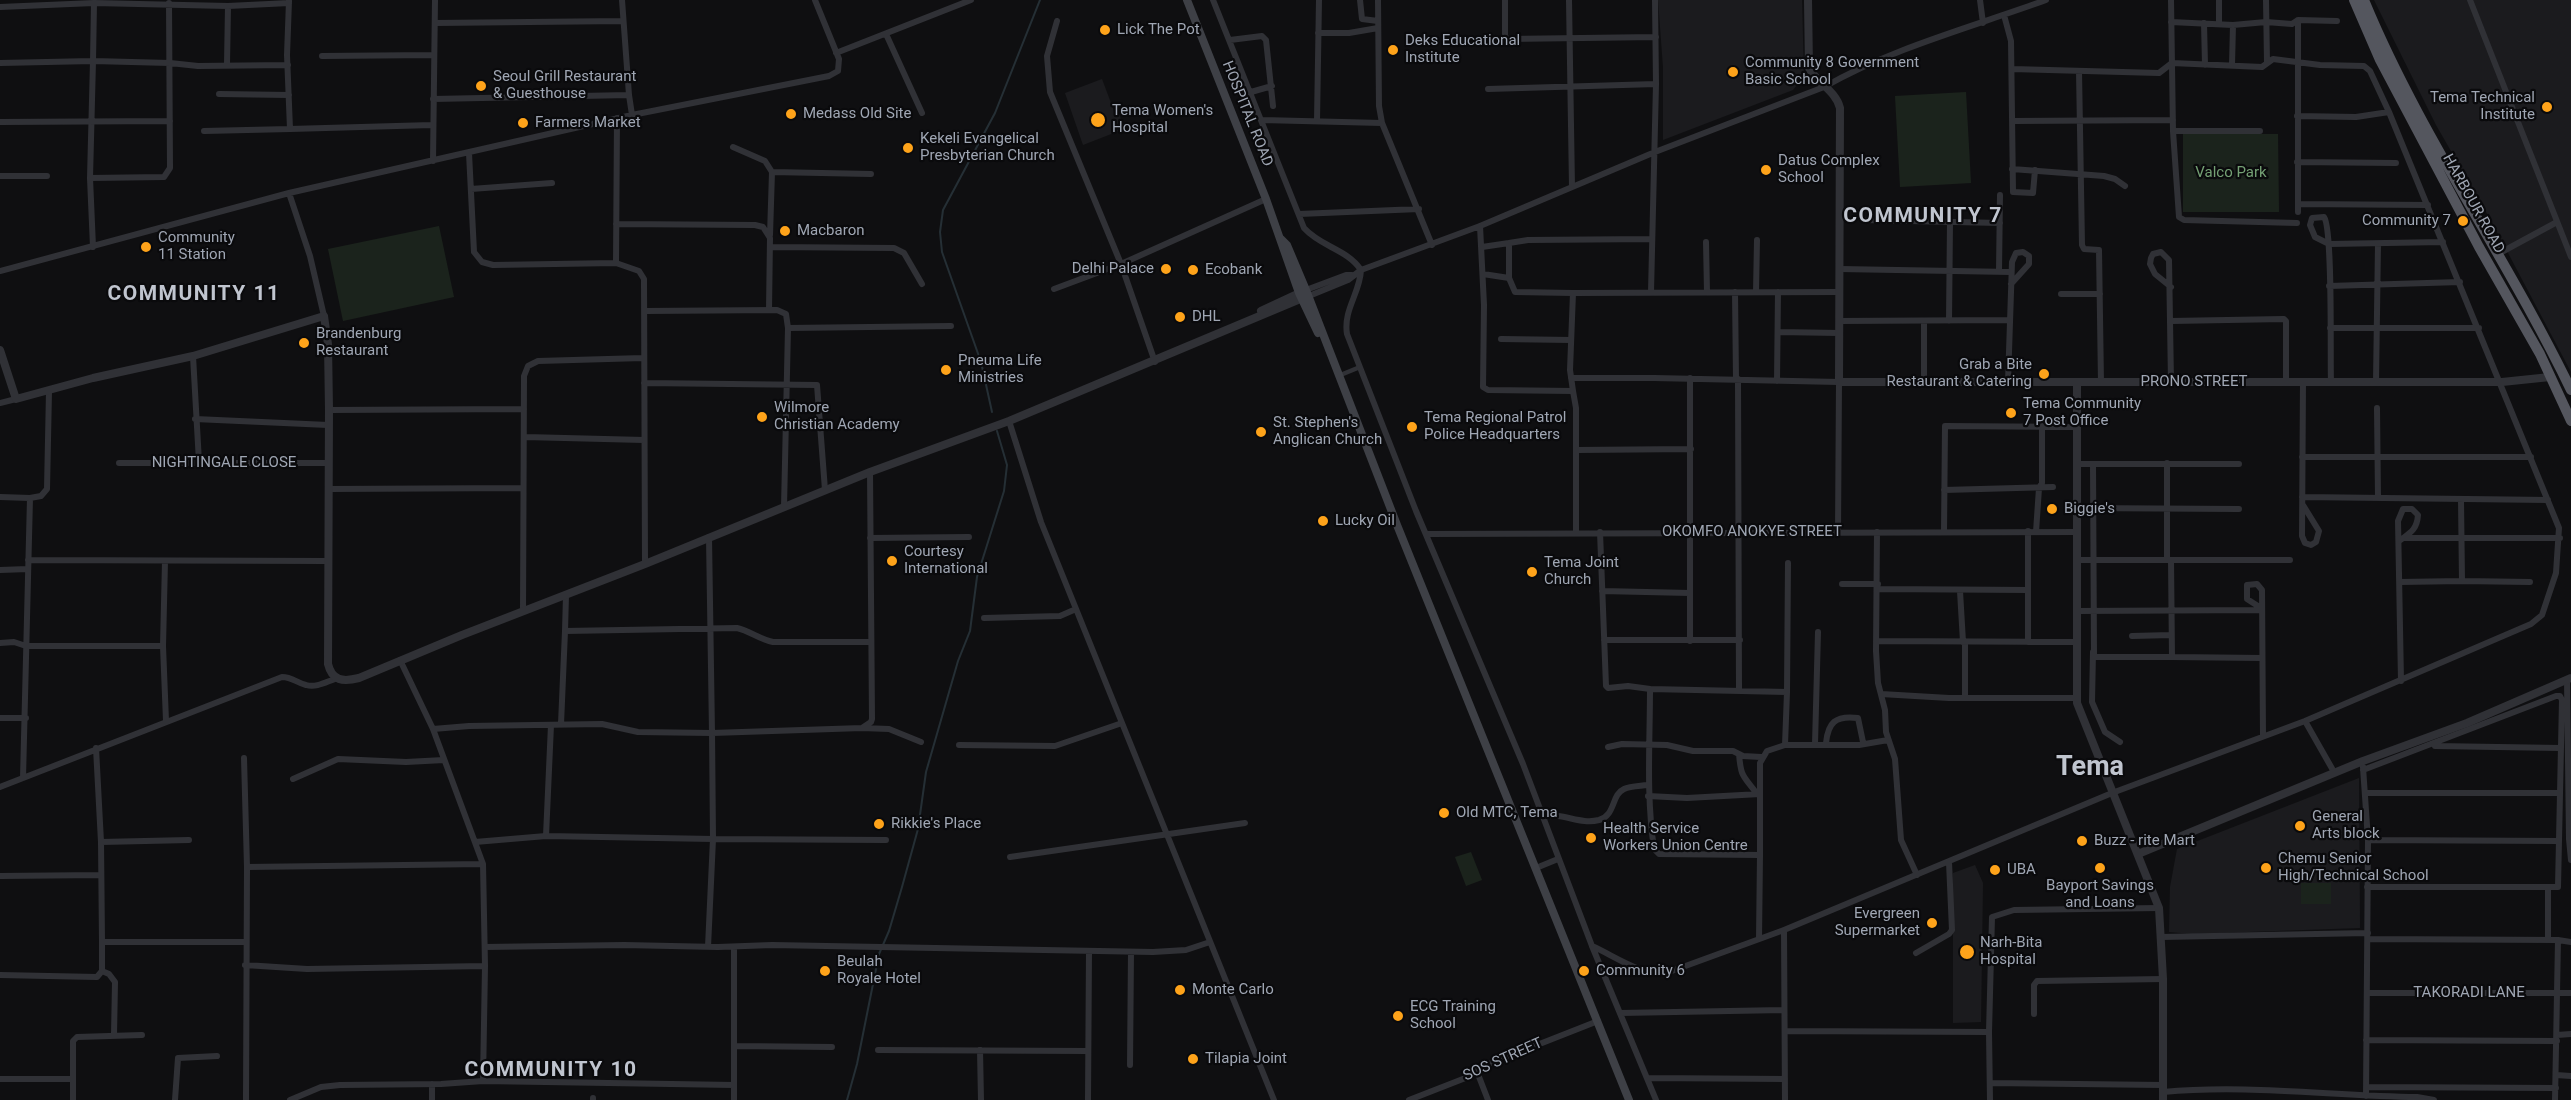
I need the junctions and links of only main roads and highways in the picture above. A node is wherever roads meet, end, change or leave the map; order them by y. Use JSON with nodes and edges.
{"nodes":[{"id":1,"x":1187,"y":0,"type":"edge"},
{"id":2,"x":2354,"y":0,"type":"edge"},
{"id":3,"x":2364,"y":0,"type":"edge"},
{"id":4,"x":2571,"y":390,"type":"edge"},
{"id":5,"x":2571,"y":421,"type":"edge"},
{"id":6,"x":1629,"y":1100,"type":"edge"}],
"edges":[{"from":1,"to":6,"type":"main road","name":"HOSPITAL ROAD"},
{"from":2,"to":5,"type":"highway","name":"HARBOUR ROAD"},
{"from":3,"to":4,"type":"highway","name":"HARBOUR ROAD"}]}
